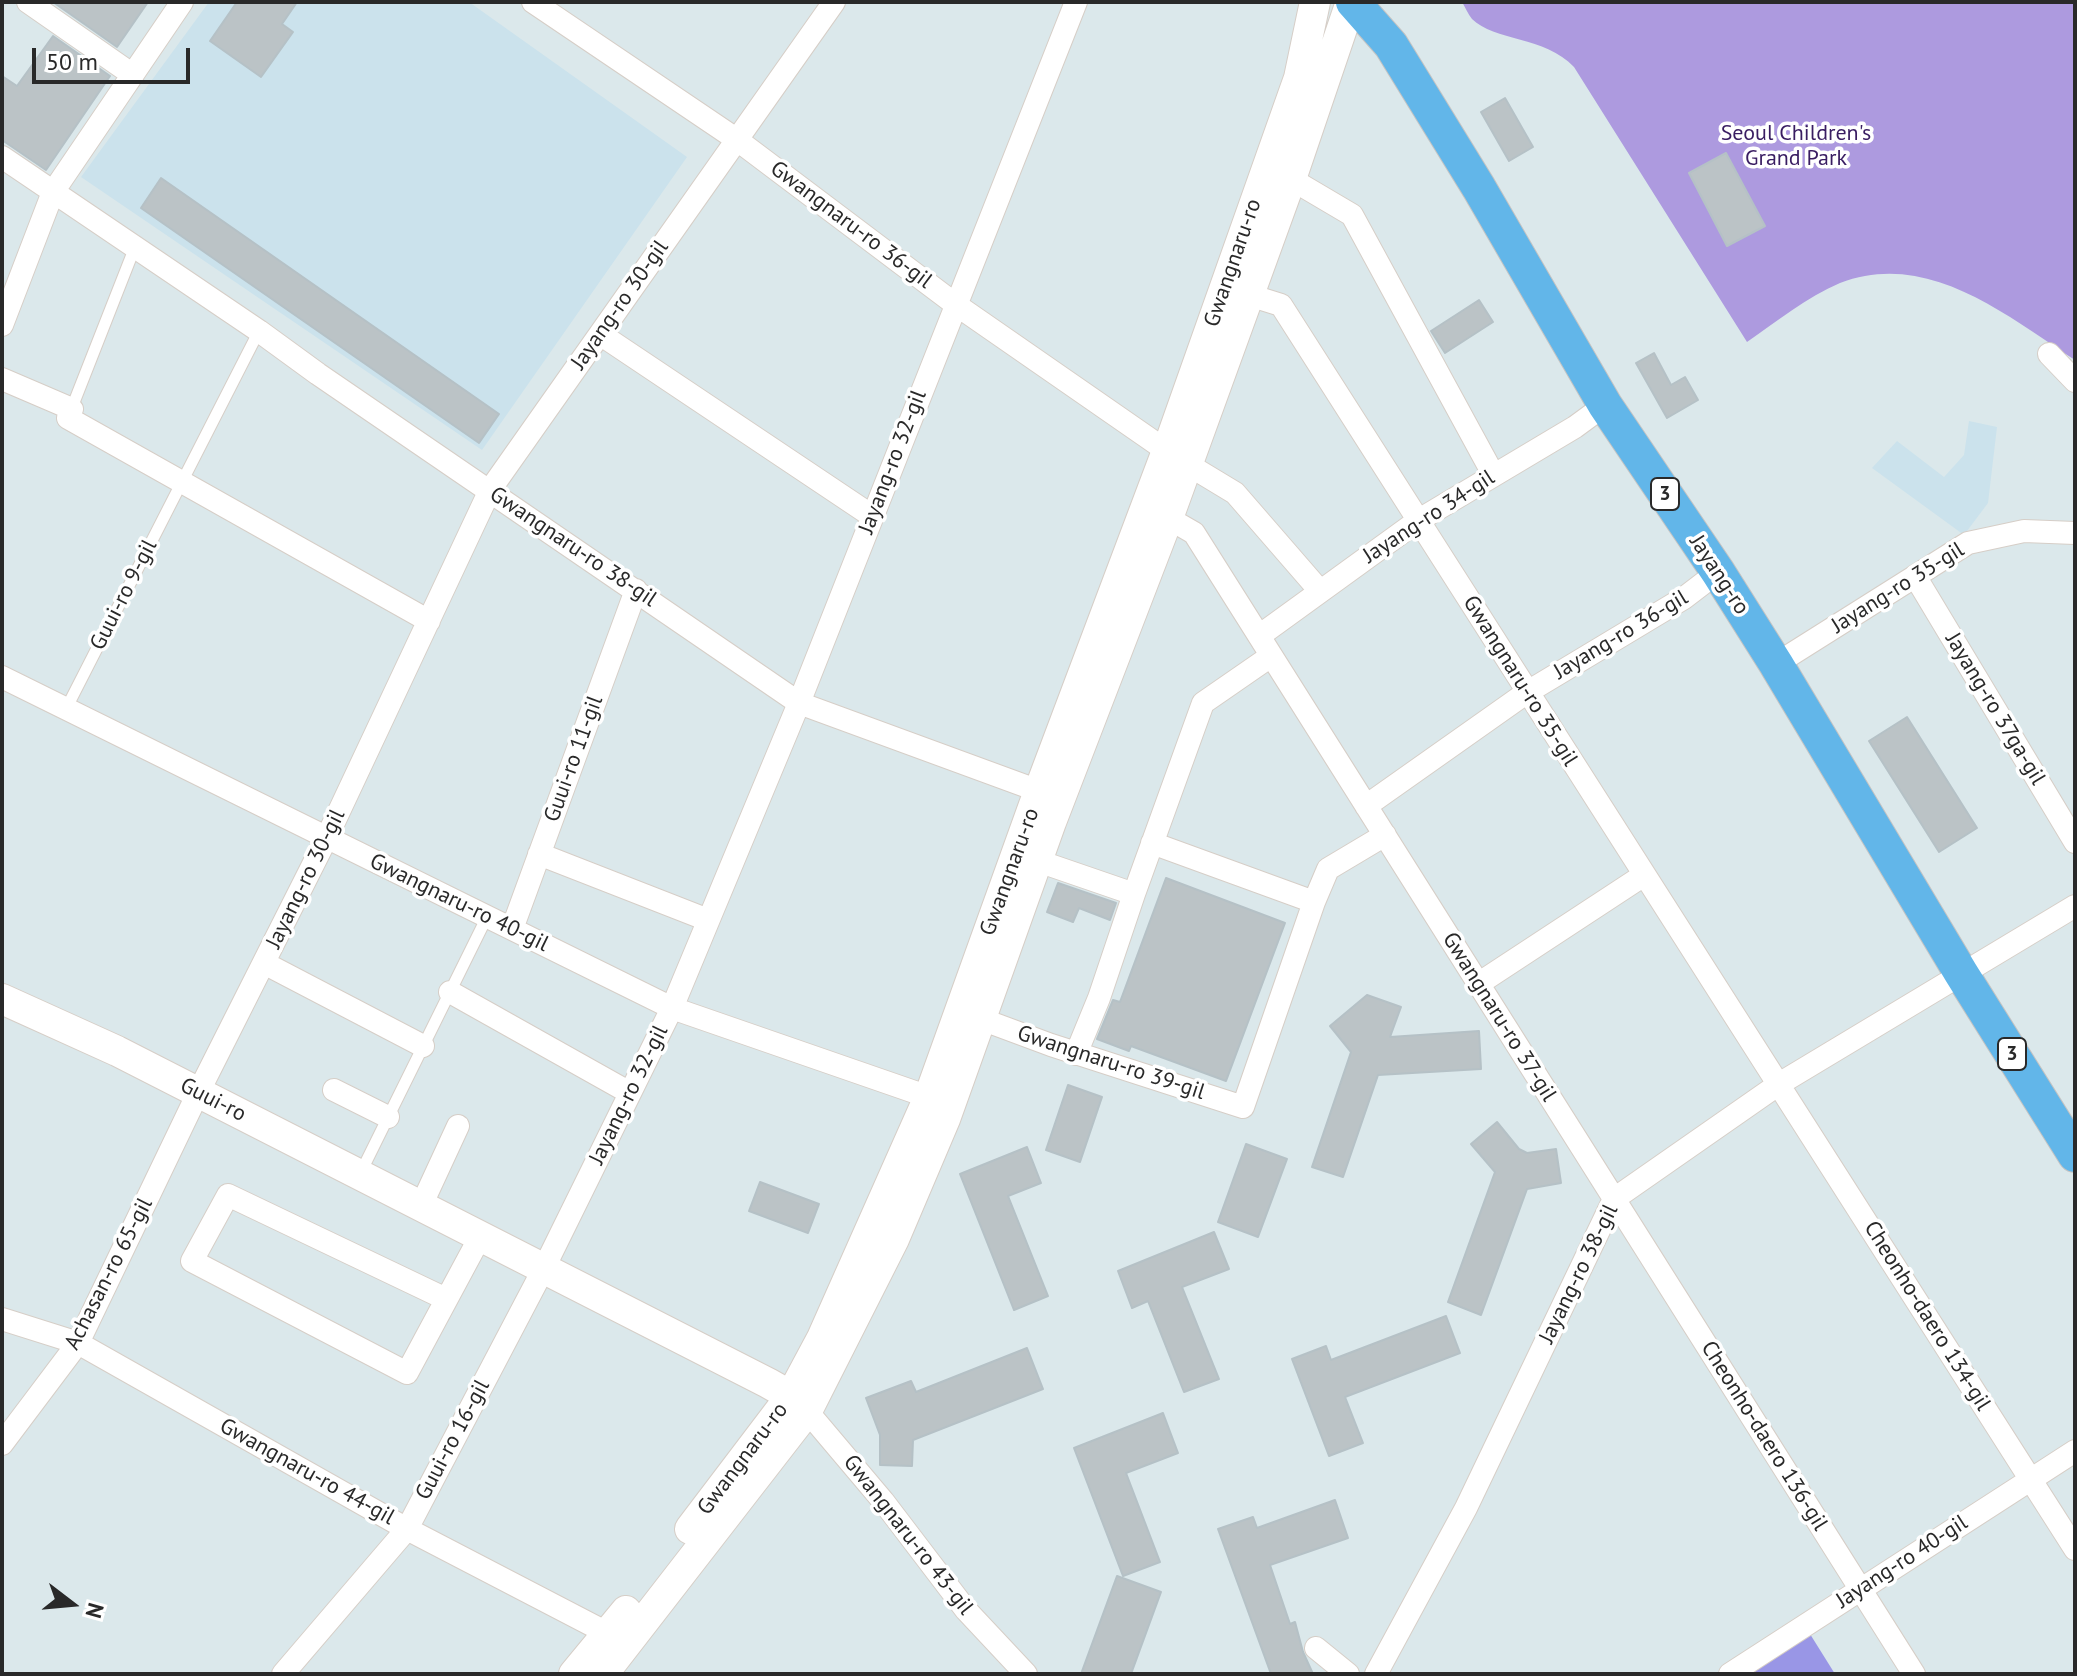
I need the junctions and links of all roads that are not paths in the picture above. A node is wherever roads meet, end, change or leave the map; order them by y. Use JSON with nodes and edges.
{"nodes":[{"id":1,"x":28,"y":2,"type":"edge"},
{"id":2,"x":182,"y":2,"type":"edge"},
{"id":3,"x":533,"y":2,"type":"edge"},
{"id":4,"x":834,"y":2,"type":"edge"},
{"id":5,"x":1076,"y":2,"type":"edge"},
{"id":6,"x":1315,"y":2,"type":"edge"},
{"id":7,"x":1352,"y":2,"type":"edge"},
{"id":8,"x":133,"y":75,"type":"junction"},
{"id":9,"x":736,"y":139,"type":"junction"},
{"id":10,"x":2,"y":157,"type":"edge"},
{"id":11,"x":1291,"y":179,"type":"junction"},
{"id":12,"x":53,"y":192,"type":"junction"},
{"id":13,"x":135,"y":247,"type":"junction"},
{"id":14,"x":1249,"y":295,"type":"junction"},
{"id":15,"x":955,"y":304,"type":"junction"},
{"id":16,"x":2,"y":325,"type":"edge"},
{"id":17,"x":259,"y":331,"type":"junction"},
{"id":18,"x":600,"y":334,"type":"junction"},
{"id":19,"x":2049,"y":354,"type":"dead end"},
{"id":20,"x":2,"y":379,"type":"edge"},
{"id":21,"x":2074,"y":380,"type":"edge"},
{"id":22,"x":1605,"y":405,"type":"junction"},
{"id":23,"x":70,"y":414,"type":"junction"},
{"id":24,"x":1177,"y":458,"type":"junction"},
{"id":25,"x":1493,"y":474,"type":"junction"},
{"id":26,"x":182,"y":482,"type":"junction"},
{"id":27,"x":490,"y":490,"type":"junction"},
{"id":28,"x":872,"y":516,"type":"junction"},
{"id":29,"x":1168,"y":518,"type":"junction"},
{"id":30,"x":1419,"y":520,"type":"junction"},
{"id":31,"x":2075,"y":533,"type":"edge"},
{"id":32,"x":1718,"y":572,"type":"junction"},
{"id":33,"x":1915,"y":576,"type":"junction"},
{"id":34,"x":636,"y":590,"type":"junction"},
{"id":35,"x":1320,"y":591,"type":"junction"},
{"id":36,"x":429,"y":621,"type":"junction"},
{"id":37,"x":1259,"y":636,"type":"junction"},
{"id":38,"x":1271,"y":656,"type":"junction"},
{"id":39,"x":1776,"y":664,"type":"junction"},
{"id":40,"x":2,"y":677,"type":"edge"},
{"id":41,"x":1526,"y":693,"type":"junction"},
{"id":42,"x":799,"y":703,"type":"junction"},
{"id":43,"x":66,"y":709,"type":"junction"},
{"id":44,"x":1039,"y":791,"type":"junction"},
{"id":45,"x":1366,"y":806,"type":"junction"},
{"id":46,"x":1385,"y":835,"type":"junction"},
{"id":47,"x":327,"y":837,"type":"junction"},
{"id":48,"x":2075,"y":842,"type":"edge"},
{"id":49,"x":1152,"y":843,"type":"junction"},
{"id":50,"x":539,"y":854,"type":"junction"},
{"id":51,"x":1038,"y":861,"type":"junction"},
{"id":52,"x":1644,"y":875,"type":"junction"},
{"id":53,"x":1134,"y":894,"type":"junction"},
{"id":54,"x":1314,"y":902,"type":"junction"},
{"id":55,"x":2075,"y":906,"type":"edge"},
{"id":56,"x":487,"y":917,"type":"junction"},
{"id":57,"x":708,"y":920,"type":"junction"},
{"id":58,"x":512,"y":929,"type":"junction"},
{"id":59,"x":264,"y":963,"type":"junction"},
{"id":60,"x":1961,"y":973,"type":"junction"},
{"id":61,"x":1478,"y":984,"type":"junction"},
{"id":62,"x":450,"y":992,"type":"junction"},
{"id":63,"x":2,"y":999,"type":"edge"},
{"id":64,"x":672,"y":1008,"type":"junction"},
{"id":65,"x":981,"y":1019,"type":"junction"},
{"id":66,"x":423,"y":1046,"type":"junction"},
{"id":67,"x":1076,"y":1054,"type":"junction"},
{"id":68,"x":1779,"y":1084,"type":"junction"},
{"id":69,"x":334,"y":1090,"type":"dead end"},
{"id":70,"x":198,"y":1093,"type":"junction"},
{"id":71,"x":630,"y":1093,"type":"junction"},
{"id":72,"x":929,"y":1097,"type":"junction"},
{"id":73,"x":388,"y":1117,"type":"junction"},
{"id":74,"x":458,"y":1126,"type":"dead end"},
{"id":75,"x":2075,"y":1155,"type":"edge"},
{"id":76,"x":359,"y":1175,"type":"junction"},
{"id":77,"x":1614,"y":1199,"type":"junction"},
{"id":78,"x":421,"y":1206,"type":"junction"},
{"id":79,"x":480,"y":1237,"type":"junction"},
{"id":80,"x":544,"y":1268,"type":"junction"},
{"id":81,"x":446,"y":1299,"type":"junction"},
{"id":82,"x":2,"y":1319,"type":"edge"},
{"id":83,"x":78,"y":1343,"type":"junction"},
{"id":84,"x":799,"y":1404,"type":"junction"},
{"id":85,"x":2,"y":1444,"type":"edge"},
{"id":86,"x":2075,"y":1451,"type":"edge"},
{"id":87,"x":2030,"y":1478,"type":"junction"},
{"id":88,"x":407,"y":1529,"type":"junction"},
{"id":89,"x":2075,"y":1549,"type":"edge"},
{"id":90,"x":1861,"y":1590,"type":"junction"},
{"id":91,"x":609,"y":1634,"type":"junction"},
{"id":92,"x":1316,"y":1648,"type":"dead end"},
{"id":93,"x":283,"y":1674,"type":"edge"},
{"id":94,"x":574,"y":1674,"type":"edge"},
{"id":95,"x":603,"y":1674,"type":"edge"},
{"id":96,"x":1026,"y":1674,"type":"edge"},
{"id":97,"x":1348,"y":1674,"type":"edge"},
{"id":98,"x":1376,"y":1674,"type":"edge"},
{"id":99,"x":1730,"y":1674,"type":"edge"},
{"id":100,"x":1914,"y":1674,"type":"edge"}],
"edges":[{"from":1,"to":8,"type":"street"},
{"from":2,"to":8,"type":"street"},
{"from":3,"to":9,"type":"street","name":"Gwangnaru-ro 36-gil"},
{"from":4,"to":9,"type":"street","name":"Jayang-ro 30-gil"},
{"from":5,"to":15,"type":"street","name":"Jayang-ro 32-gil"},
{"from":6,"to":24,"type":"main road","name":"Gwangnaru-ro"},
{"from":7,"to":11,"type":"main road","name":"Gwangnaru-ro"},
{"from":7,"to":22,"type":"main road","name":"Jayang-ro","number":"3"},
{"from":8,"to":12,"type":"street"},
{"from":9,"to":15,"type":"street","name":"Gwangnaru-ro 36-gil"},
{"from":9,"to":18,"type":"street","name":"Jayang-ro 30-gil"},
{"from":10,"to":12,"type":"street","name":"Gwangnaru-ro 38-gil"},
{"from":11,"to":14,"type":"main road","name":"Gwangnaru-ro"},
{"from":11,"to":25,"type":"street"},
{"from":12,"to":13,"type":"street","name":"Gwangnaru-ro 38-gil"},
{"from":12,"to":16,"type":"street"},
{"from":13,"to":17,"type":"street","name":"Gwangnaru-ro 38-gil"},
{"from":13,"to":23,"type":"lane"},
{"from":14,"to":24,"type":"main road","name":"Gwangnaru-ro"},
{"from":14,"to":30,"type":"street","name":"Gwangnaru-ro 35-gil"},
{"from":15,"to":24,"type":"street","name":"Gwangnaru-ro 36-gil"},
{"from":15,"to":28,"type":"street","name":"Jayang-ro 32-gil"},
{"from":17,"to":26,"type":"lane","name":"Guui-ro 9-gil"},
{"from":17,"to":27,"type":"street","name":"Gwangnaru-ro 38-gil"},
{"from":18,"to":27,"type":"street","name":"Jayang-ro 30-gil"},
{"from":18,"to":28,"type":"street"},
{"from":19,"to":21,"type":"street"},
{"from":20,"to":23,"type":"street"},
{"from":22,"to":25,"type":"street","name":"Jayang-ro 34-gil"},
{"from":22,"to":32,"type":"main road","name":"Jayang-ro","number":"3"},
{"from":23,"to":26,"type":"street"},
{"from":24,"to":29,"type":"main road","name":"Gwangnaru-ro"},
{"from":24,"to":35,"type":"street"},
{"from":24,"to":44,"type":"main road","name":"Gwangnaru-ro"},
{"from":25,"to":30,"type":"street","name":"Jayang-ro 34-gil"},
{"from":26,"to":36,"type":"street"},
{"from":26,"to":43,"type":"lane","name":"Guui-ro 9-gil"},
{"from":27,"to":34,"type":"street","name":"Gwangnaru-ro 38-gil"},
{"from":27,"to":36,"type":"street","name":"Jayang-ro 30-gil"},
{"from":28,"to":42,"type":"street","name":"Jayang-ro 32-gil"},
{"from":29,"to":37,"type":"street","name":"Gwangnaru-ro 37-gil"},
{"from":29,"to":51,"type":"main road","name":"Gwangnaru-ro"},
{"from":30,"to":35,"type":"street","name":"Jayang-ro 34-gil"},
{"from":30,"to":41,"type":"street","name":"Gwangnaru-ro 35-gil"},
{"from":31,"to":33,"type":"street","name":"Jayang-ro 35-gil"},
{"from":32,"to":39,"type":"main road","name":"Jayang-ro","number":"3"},
{"from":32,"to":41,"type":"street","name":"Jayang-ro 36-gil"},
{"from":33,"to":39,"type":"street","name":"Jayang-ro 35-gil"},
{"from":33,"to":48,"type":"street","name":"Jayang-ro 37ga-gil"},
{"from":34,"to":42,"type":"street","name":"Gwangnaru-ro 38-gil"},
{"from":34,"to":50,"type":"street","name":"Guui-ro 11-gil"},
{"from":35,"to":37,"type":"street","name":"Jayang-ro 34-gil"},
{"from":36,"to":47,"type":"street","name":"Jayang-ro 30-gil"},
{"from":37,"to":38,"type":"street","name":"Gwangnaru-ro 37-gil"},
{"from":38,"to":45,"type":"street","name":"Gwangnaru-ro 37-gil"},
{"from":38,"to":49,"type":"street"},
{"from":39,"to":60,"type":"main road","name":"Jayang-ro","number":"3"},
{"from":40,"to":43,"type":"street","name":"Gwangnaru-ro 40-gil"},
{"from":41,"to":45,"type":"street","name":"Jayang-ro 36-gil"},
{"from":41,"to":52,"type":"street","name":"Gwangnaru-ro 35-gil"},
{"from":42,"to":44,"type":"street","name":"Gwangnaru-ro 38-gil"},
{"from":42,"to":57,"type":"street","name":"Jayang-ro 32-gil"},
{"from":43,"to":47,"type":"street","name":"Gwangnaru-ro 40-gil"},
{"from":44,"to":72,"type":"main road","name":"Gwangnaru-ro"},
{"from":45,"to":46,"type":"street","name":"Gwangnaru-ro 37-gil"},
{"from":46,"to":54,"type":"street"},
{"from":46,"to":61,"type":"street","name":"Gwangnaru-ro 37-gil"},
{"from":47,"to":56,"type":"street","name":"Gwangnaru-ro 40-gil"},
{"from":47,"to":59,"type":"street","name":"Jayang-ro 30-gil"},
{"from":49,"to":53,"type":"street"},
{"from":49,"to":54,"type":"street"},
{"from":50,"to":57,"type":"street"},
{"from":50,"to":58,"type":"street","name":"Guui-ro 11-gil"},
{"from":51,"to":53,"type":"street","name":"Gwangnaru-ro"},
{"from":51,"to":65,"type":"main road","name":"Gwangnaru-ro"},
{"from":52,"to":61,"type":"street"},
{"from":52,"to":68,"type":"street","name":"Gwangnaru-ro 35-gil"},
{"from":53,"to":67,"type":"street"},
{"from":54,"to":67,"type":"street","name":"Gwangnaru-ro 39-gil"},
{"from":55,"to":60,"type":"street","name":"Jayang-ro 38-gil"},
{"from":56,"to":58,"type":"street","name":"Gwangnaru-ro 40-gil"},
{"from":56,"to":62,"type":"lane"},
{"from":57,"to":64,"type":"street","name":"Jayang-ro 32-gil"},
{"from":58,"to":64,"type":"street","name":"Gwangnaru-ro 40-gil"},
{"from":59,"to":66,"type":"street","name":"Jayang-ro 30-gil"},
{"from":59,"to":70,"type":"street","name":"Jayang-ro 30-gil"},
{"from":60,"to":68,"type":"street","name":"Jayang-ro 38-gil"},
{"from":60,"to":75,"type":"main road","name":"Jayang-ro","number":"3"},
{"from":61,"to":77,"type":"street","name":"Gwangnaru-ro 37-gil"},
{"from":62,"to":66,"type":"lane"},
{"from":62,"to":71,"type":"street"},
{"from":63,"to":70,"type":"main road","name":"Guui-ro"},
{"from":64,"to":71,"type":"street","name":"Jayang-ro 32-gil"},
{"from":64,"to":72,"type":"street","name":"Gwangnaru-ro 40-gil"},
{"from":65,"to":67,"type":"street","name":"Gwangnaru-ro 39-gil"},
{"from":65,"to":84,"type":"main road","name":"Gwangnaru-ro"},
{"from":66,"to":73,"type":"lane"},
{"from":68,"to":77,"type":"street","name":"Jayang-ro 38-gil"},
{"from":68,"to":87,"type":"street","name":"Cheonho-daero 134-gil"},
{"from":69,"to":73,"type":"street"},
{"from":70,"to":76,"type":"main road","name":"Guui-ro"},
{"from":70,"to":83,"type":"street","name":"Achasan-ro 65-gil"},
{"from":71,"to":80,"type":"street","name":"Jayang-ro 32-gil"},
{"from":72,"to":84,"type":"main road","name":"Gwangnaru-ro"},
{"from":73,"to":76,"type":"lane"},
{"from":74,"to":78,"type":"street"},
{"from":76,"to":78,"type":"main road","name":"Guui-ro"},
{"from":77,"to":90,"type":"street","name":"Cheonho-daero 136-gil"},
{"from":77,"to":98,"type":"street","name":"Jayang-ro 38-gil"},
{"from":78,"to":79,"type":"main road","name":"Guui-ro"},
{"from":79,"to":80,"type":"main road","name":"Guui-ro"},
{"from":79,"to":81,"type":"street"},
{"from":80,"to":84,"type":"main road","name":"Guui-ro"},
{"from":80,"to":88,"type":"street","name":"Guui-ro 16-gil"},
{"from":81,"to":81,"type":"street"},
{"from":82,"to":83,"type":"street","name":"Gwangnaru-ro 44-gil"},
{"from":83,"to":85,"type":"street","name":"Achasan-ro 65-gil"},
{"from":83,"to":88,"type":"street","name":"Gwangnaru-ro 44-gil"},
{"from":84,"to":91,"type":"main road","name":"Gwangnaru-ro"},
{"from":84,"to":95,"type":"main road","name":"Gwangnaru-ro"},
{"from":84,"to":96,"type":"street","name":"Gwangnaru-ro 43-gil"},
{"from":86,"to":87,"type":"street","name":"Jayang-ro 40-gil"},
{"from":87,"to":89,"type":"street","name":"Cheonho-daero 134-gil"},
{"from":87,"to":90,"type":"street","name":"Jayang-ro 40-gil"},
{"from":88,"to":91,"type":"street","name":"Gwangnaru-ro 44-gil"},
{"from":88,"to":93,"type":"street","name":"Guui-ro 16-gil"},
{"from":90,"to":99,"type":"street","name":"Jayang-ro 40-gil"},
{"from":90,"to":100,"type":"street","name":"Cheonho-daero 136-gil"},
{"from":91,"to":94,"type":"main road","name":"Gwangnaru-ro"},
{"from":92,"to":97,"type":"street"}]}
